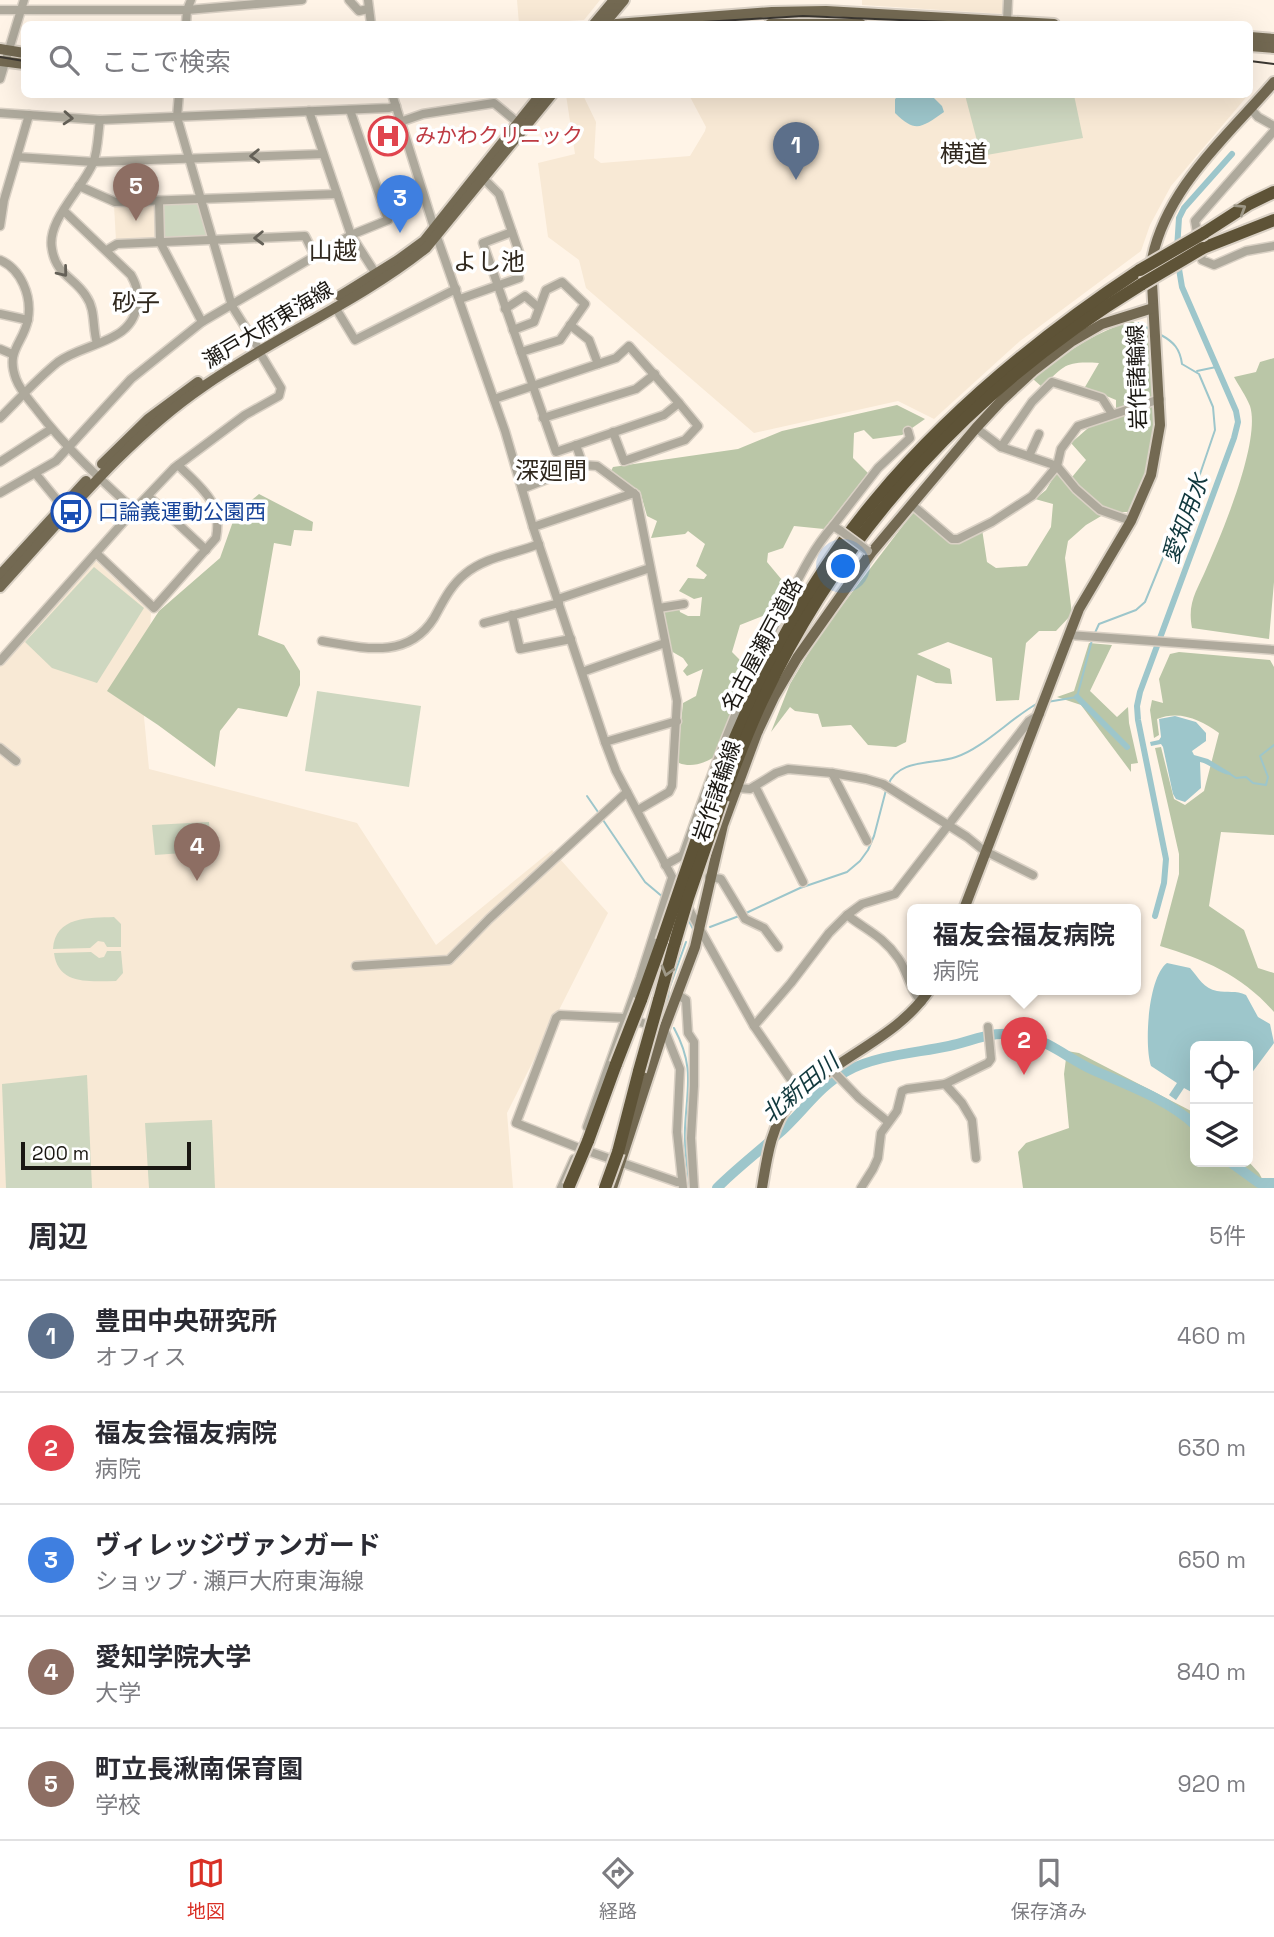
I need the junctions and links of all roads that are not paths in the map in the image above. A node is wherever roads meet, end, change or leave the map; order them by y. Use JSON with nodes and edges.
{"nodes":[{"id":1,"x":24,"y":0,"type":"edge"},
{"id":2,"x":74,"y":0,"type":"edge"},
{"id":3,"x":191,"y":0,"type":"edge"},
{"id":4,"x":294,"y":0,"type":"edge"},
{"id":5,"x":302,"y":0,"type":"edge"},
{"id":6,"x":349,"y":0,"type":"edge"},
{"id":7,"x":614,"y":0,"type":"edge"},
{"id":8,"x":624,"y":0,"type":"edge"},
{"id":9,"x":770,"y":0,"type":"edge"},
{"id":10,"x":1008,"y":0,"type":"edge"},
{"id":11,"x":368,"y":4,"type":"edge"},
{"id":12,"x":70,"y":9,"type":"junction"},
{"id":13,"x":0,"y":10,"type":"edge"},
{"id":14,"x":187,"y":10,"type":"junction"},
{"id":15,"x":21,"y":11,"type":"junction"},
{"id":16,"x":772,"y":12,"type":"junction"},
{"id":17,"x":186,"y":21,"type":"edge"},
{"id":18,"x":596,"y":21,"type":"edge"},
{"id":19,"x":606,"y":21,"type":"edge"},
{"id":20,"x":655,"y":21,"type":"edge"},
{"id":21,"x":1007,"y":21,"type":"joint"},
{"id":22,"x":1253,"y":37,"type":"edge"},
{"id":23,"x":1274,"y":39,"type":"edge"},
{"id":24,"x":1253,"y":46,"type":"edge"},
{"id":25,"x":1274,"y":48,"type":"edge"},
{"id":26,"x":21,"y":53,"type":"edge"},
{"id":27,"x":3,"y":56,"type":"edge"},
{"id":28,"x":21,"y":63,"type":"edge"},
{"id":29,"x":0,"y":79,"type":"edge"},
{"id":30,"x":1274,"y":82,"type":"edge"},
{"id":31,"x":179,"y":98,"type":"edge"},
{"id":32,"x":393,"y":98,"type":"edge"},
{"id":33,"x":538,"y":98,"type":"edge"},
{"id":34,"x":549,"y":98,"type":"edge"},
{"id":35,"x":396,"y":106,"type":"junction"},
{"id":36,"x":1251,"y":109,"type":"junction"},
{"id":37,"x":350,"y":110,"type":"junction"},
{"id":38,"x":309,"y":111,"type":"junction"},
{"id":39,"x":0,"y":113,"type":"edge"},
{"id":40,"x":29,"y":115,"type":"junction"},
{"id":41,"x":177,"y":117,"type":"junction"},
{"id":42,"x":100,"y":120,"type":"junction"},
{"id":43,"x":400,"y":122,"type":"junction"},
{"id":44,"x":517,"y":122,"type":"junction"},
{"id":45,"x":1274,"y":126,"type":"edge"},
{"id":46,"x":1274,"y":131,"type":"edge"},
{"id":47,"x":323,"y":154,"type":"junction"},
{"id":48,"x":17,"y":157,"type":"junction"},
{"id":49,"x":188,"y":159,"type":"junction"},
{"id":50,"x":94,"y":162,"type":"junction"},
{"id":51,"x":485,"y":179,"type":"junction"},
{"id":52,"x":79,"y":186,"type":"junction"},
{"id":53,"x":1274,"y":192,"type":"edge"},
{"id":54,"x":337,"y":194,"type":"junction"},
{"id":55,"x":200,"y":199,"type":"junction"},
{"id":56,"x":159,"y":201,"type":"junction"},
{"id":57,"x":64,"y":211,"type":"junction"},
{"id":58,"x":1274,"y":220,"type":"edge"},
{"id":59,"x":0,"y":226,"type":"edge"},
{"id":60,"x":435,"y":232,"type":"junction"},
{"id":61,"x":512,"y":232,"type":"junction"},
{"id":62,"x":351,"y":235,"type":"junction"},
{"id":63,"x":1210,"y":235,"type":"junction"},
{"id":64,"x":212,"y":240,"type":"junction"},
{"id":65,"x":160,"y":242,"type":"junction"},
{"id":66,"x":1274,"y":246,"type":"edge"},
{"id":67,"x":107,"y":250,"type":"junction"},
{"id":68,"x":315,"y":256,"type":"junction"},
{"id":69,"x":0,"y":260,"type":"edge"},
{"id":70,"x":376,"y":274,"type":"junction"},
{"id":71,"x":498,"y":286,"type":"junction"},
{"id":72,"x":456,"y":289,"type":"junction"},
{"id":73,"x":460,"y":299,"type":"junction"},
{"id":74,"x":232,"y":306,"type":"junction"},
{"id":75,"x":335,"y":307,"type":"junction"},
{"id":76,"x":539,"y":308,"type":"junction"},
{"id":77,"x":1153,"y":308,"type":"junction"},
{"id":78,"x":505,"y":309,"type":"junction"},
{"id":79,"x":0,"y":314,"type":"edge"},
{"id":80,"x":28,"y":320,"type":"junction"},
{"id":81,"x":202,"y":322,"type":"junction"},
{"id":82,"x":570,"y":325,"type":"junction"},
{"id":83,"x":513,"y":330,"type":"junction"},
{"id":84,"x":97,"y":343,"type":"junction"},
{"id":85,"x":0,"y":349,"type":"edge"},
{"id":86,"x":258,"y":349,"type":"junction"},
{"id":87,"x":521,"y":352,"type":"junction"},
{"id":88,"x":12,"y":354,"type":"junction"},
{"id":89,"x":598,"y":364,"type":"junction"},
{"id":90,"x":655,"y":374,"type":"junction"},
{"id":91,"x":532,"y":386,"type":"junction"},
{"id":92,"x":24,"y":394,"type":"junction"},
{"id":93,"x":494,"y":399,"type":"junction"},
{"id":94,"x":1160,"y":399,"type":"junction"},
{"id":95,"x":679,"y":403,"type":"junction"},
{"id":96,"x":1112,"y":414,"type":"junction"},
{"id":97,"x":0,"y":418,"type":"edge"},
{"id":98,"x":543,"y":418,"type":"junction"},
{"id":99,"x":976,"y":428,"type":"junction"},
{"id":100,"x":51,"y":429,"type":"junction"},
{"id":101,"x":908,"y":431,"type":"dead end"},
{"id":102,"x":613,"y":432,"type":"junction"},
{"id":103,"x":1039,"y":434,"type":"dead end"},
{"id":104,"x":576,"y":445,"type":"junction"},
{"id":105,"x":1001,"y":447,"type":"junction"},
{"id":106,"x":67,"y":448,"type":"junction"},
{"id":107,"x":1029,"y":456,"type":"junction"},
{"id":108,"x":0,"y":462,"type":"edge"},
{"id":109,"x":178,"y":465,"type":"junction"},
{"id":110,"x":583,"y":465,"type":"junction"},
{"id":111,"x":1057,"y":466,"type":"junction"},
{"id":112,"x":35,"y":473,"type":"junction"},
{"id":113,"x":97,"y":475,"type":"junction"},
{"id":114,"x":522,"y":489,"type":"junction"},
{"id":115,"x":1,"y":490,"type":"edge"},
{"id":116,"x":635,"y":493,"type":"junction"},
{"id":117,"x":148,"y":496,"type":"junction"},
{"id":118,"x":911,"y":505,"type":"junction"},
{"id":119,"x":62,"y":506,"type":"junction"},
{"id":120,"x":134,"y":510,"type":"junction"},
{"id":121,"x":1131,"y":522,"type":"junction"},
{"id":122,"x":533,"y":527,"type":"junction"},
{"id":123,"x":837,"y":528,"type":"junction"},
{"id":124,"x":539,"y":544,"type":"junction"},
{"id":125,"x":206,"y":550,"type":"junction"},
{"id":126,"x":870,"y":552,"type":"junction"},
{"id":127,"x":96,"y":553,"type":"junction"},
{"id":128,"x":650,"y":568,"type":"junction"},
{"id":129,"x":0,"y":575,"type":"edge"},
{"id":130,"x":0,"y":587,"type":"edge"},
{"id":131,"x":558,"y":601,"type":"junction"},
{"id":132,"x":684,"y":604,"type":"dead end"},
{"id":133,"x":659,"y":608,"type":"junction"},
{"id":134,"x":512,"y":614,"type":"junction"},
{"id":135,"x":484,"y":623,"type":"dead end"},
{"id":136,"x":1069,"y":635,"type":"junction"},
{"id":137,"x":571,"y":639,"type":"junction"},
{"id":138,"x":322,"y":641,"type":"dead end"},
{"id":139,"x":665,"y":643,"type":"junction"},
{"id":140,"x":1274,"y":650,"type":"edge"},
{"id":141,"x":0,"y":661,"type":"edge"},
{"id":142,"x":582,"y":672,"type":"junction"},
{"id":143,"x":1044,"y":706,"type":"junction"},
{"id":144,"x":677,"y":721,"type":"junction"},
{"id":145,"x":605,"y":742,"type":"junction"},
{"id":146,"x":0,"y":748,"type":"edge"},
{"id":147,"x":16,"y":761,"type":"dead end"},
{"id":148,"x":832,"y":773,"type":"junction"},
{"id":149,"x":755,"y":786,"type":"junction"},
{"id":150,"x":737,"y":788,"type":"junction"},
{"id":151,"x":627,"y":792,"type":"junction"},
{"id":152,"x":717,"y":797,"type":"junction"},
{"id":153,"x":638,"y":810,"type":"junction"},
{"id":154,"x":948,"y":825,"type":"junction"},
{"id":155,"x":867,"y":841,"type":"dead end"},
{"id":156,"x":987,"y":852,"type":"junction"},
{"id":157,"x":665,"y":865,"type":"junction"},
{"id":158,"x":1033,"y":875,"type":"dead end"},
{"id":159,"x":709,"y":877,"type":"junction"},
{"id":160,"x":672,"y":878,"type":"junction"},
{"id":161,"x":803,"y":881,"type":"dead end"},
{"id":162,"x":966,"y":904,"type":"edge"},
{"id":163,"x":847,"y":915,"type":"junction"},
{"id":164,"x":700,"y":928,"type":"junction"},
{"id":165,"x":669,"y":941,"type":"junction"},
{"id":166,"x":778,"y":947,"type":"dead end"},
{"id":167,"x":356,"y":966,"type":"dead end"},
{"id":168,"x":907,"y":981,"type":"edge"},
{"id":169,"x":678,"y":995,"type":"junction"},
{"id":170,"x":917,"y":995,"type":"edge"},
{"id":171,"x":926,"y":995,"type":"edge"},
{"id":172,"x":922,"y":1002,"type":"junction"},
{"id":173,"x":625,"y":1018,"type":"junction"},
{"id":174,"x":754,"y":1026,"type":"junction"},
{"id":175,"x":664,"y":1029,"type":"junction"},
{"id":176,"x":989,"y":1032,"type":"dead end"},
{"id":177,"x":836,"y":1074,"type":"junction"},
{"id":178,"x":945,"y":1084,"type":"junction"},
{"id":179,"x":800,"y":1093,"type":"junction"},
{"id":180,"x":887,"y":1121,"type":"junction"},
{"id":181,"x":584,"y":1145,"type":"junction"},
{"id":182,"x":619,"y":1157,"type":"junction"},
{"id":183,"x":976,"y":1158,"type":"dead end"},
{"id":184,"x":682,"y":1185,"type":"edge"},
{"id":185,"x":567,"y":1188,"type":"edge"},
{"id":186,"x":605,"y":1188,"type":"edge"},
{"id":187,"x":612,"y":1188,"type":"edge"},
{"id":188,"x":694,"y":1188,"type":"edge"},
{"id":189,"x":762,"y":1188,"type":"edge"},
{"id":190,"x":861,"y":1188,"type":"edge"}],
"edges":[{"from":1,"to":15,"type":"street"},
{"from":2,"to":12,"type":"street"},
{"from":3,"to":14,"type":"street"},
{"from":4,"to":5,"type":"street"},
{"from":4,"to":14,"type":"street"},
{"from":6,"to":11,"type":"street"},
{"from":7,"to":18,"type":"main road"},
{"from":8,"to":19,"type":"main road"},
{"from":9,"to":16,"type":"street"},
{"from":10,"to":21,"type":"street"},
{"from":12,"to":14,"type":"street"},
{"from":12,"to":15,"type":"street"},
{"from":13,"to":15,"type":"street"},
{"from":14,"to":17,"type":"street"},
{"from":15,"to":27,"type":"street"},
{"from":16,"to":20,"type":"main road"},
{"from":16,"to":21,"type":"main road"},
{"from":22,"to":23,"type":"main road"},
{"from":24,"to":25,"type":"main road"},
{"from":26,"to":27,"type":"main road"},
{"from":27,"to":28,"type":"main road"},
{"from":27,"to":29,"type":"street"},
{"from":30,"to":36,"type":"main road","name":"岩作諸輪線"},
{"from":31,"to":41,"type":"street"},
{"from":32,"to":35,"type":"street"},
{"from":33,"to":44,"type":"main road","name":"瀬戸大府東海線"},
{"from":34,"to":51,"type":"main road","name":"瀬戸大府東海線"},
{"from":35,"to":37,"type":"street"},
{"from":35,"to":43,"type":"street"},
{"from":36,"to":45,"type":"street"},
{"from":36,"to":77,"type":"main road","name":"岩作諸輪線"},
{"from":37,"to":38,"type":"street"},
{"from":37,"to":62,"type":"street"},
{"from":38,"to":41,"type":"street"},
{"from":38,"to":47,"type":"street"},
{"from":39,"to":40,"type":"street"},
{"from":40,"to":42,"type":"street","one_way":true},
{"from":40,"to":48,"type":"street"},
{"from":41,"to":42,"type":"street"},
{"from":41,"to":49,"type":"street"},
{"from":42,"to":50,"type":"street"},
{"from":43,"to":44,"type":"street"},
{"from":43,"to":60,"type":"street"},
{"from":44,"to":60,"type":"main road","name":"瀬戸大府東海線"},
{"from":46,"to":66,"type":"street"},
{"from":47,"to":49,"type":"street","one_way":true},
{"from":47,"to":54,"type":"street"},
{"from":48,"to":50,"type":"street"},
{"from":48,"to":59,"type":"street"},
{"from":49,"to":50,"type":"street"},
{"from":49,"to":55,"type":"street"},
{"from":50,"to":52,"type":"street"},
{"from":51,"to":60,"type":"main road","name":"瀬戸大府東海線"},
{"from":51,"to":61,"type":"street"},
{"from":52,"to":56,"type":"street"},
{"from":52,"to":57,"type":"street"},
{"from":63,"to":53,"type":"highway","one_way":true},
{"from":54,"to":55,"type":"street"},
{"from":54,"to":62,"type":"street"},
{"from":55,"to":56,"type":"street"},
{"from":55,"to":64,"type":"street"},
{"from":56,"to":65,"type":"street"},
{"from":57,"to":67,"type":"street"},
{"from":57,"to":84,"type":"street","one_way":true},
{"from":58,"to":63,"type":"highway"},
{"from":60,"to":70,"type":"main road","name":"瀬戸大府東海線"},
{"from":60,"to":72,"type":"street"},
{"from":60,"to":75,"type":"main road","name":"瀬戸大府東海線"},
{"from":61,"to":71,"type":"street"},
{"from":61,"to":71,"type":"street"},
{"from":62,"to":68,"type":"street"},
{"from":62,"to":70,"type":"street"},
{"from":63,"to":152,"type":"highway","name":"名古屋瀬戸道路","bridge":true},
{"from":63,"to":152,"type":"highway","name":"名古屋瀬戸道路","bridge":true},
{"from":64,"to":65,"type":"street"},
{"from":68,"to":64,"type":"street","one_way":true},
{"from":64,"to":74,"type":"street"},
{"from":65,"to":67,"type":"street"},
{"from":65,"to":81,"type":"street"},
{"from":67,"to":84,"type":"street"},
{"from":68,"to":74,"type":"street"},
{"from":69,"to":80,"type":"street"},
{"from":70,"to":86,"type":"main road","name":"瀬戸大府東海線"},
{"from":71,"to":73,"type":"street"},
{"from":71,"to":78,"type":"street"},
{"from":72,"to":73,"type":"street"},
{"from":72,"to":75,"type":"street"},
{"from":73,"to":93,"type":"street"},
{"from":74,"to":81,"type":"street"},
{"from":74,"to":86,"type":"street"},
{"from":75,"to":86,"type":"main road","name":"瀬戸大府東海線"},
{"from":76,"to":78,"type":"street"},
{"from":76,"to":82,"type":"street"},
{"from":76,"to":83,"type":"street"},
{"from":77,"to":94,"type":"main road","name":"岩作諸輪線"},
{"from":77,"to":99,"type":"main road","name":"岩作諸輪線"},
{"from":78,"to":83,"type":"street"},
{"from":79,"to":80,"type":"street"},
{"from":80,"to":88,"type":"street"},
{"from":81,"to":106,"type":"street"},
{"from":82,"to":87,"type":"street"},
{"from":82,"to":89,"type":"street"},
{"from":83,"to":87,"type":"street"},
{"from":84,"to":92,"type":"street"},
{"from":85,"to":88,"type":"street"},
{"from":86,"to":109,"type":"street"},
{"from":86,"to":113,"type":"main road","name":"瀬戸大府東海線"},
{"from":87,"to":91,"type":"street"},
{"from":88,"to":92,"type":"street"},
{"from":89,"to":90,"type":"street"},
{"from":89,"to":91,"type":"street"},
{"from":90,"to":95,"type":"street"},
{"from":90,"to":98,"type":"street"},
{"from":91,"to":93,"type":"street"},
{"from":91,"to":98,"type":"street"},
{"from":92,"to":97,"type":"street"},
{"from":92,"to":100,"type":"street"},
{"from":93,"to":114,"type":"street"},
{"from":94,"to":96,"type":"street"},
{"from":94,"to":121,"type":"main road","name":"岩作諸輪線"},
{"from":95,"to":102,"type":"street"},
{"from":95,"to":102,"type":"street"},
{"from":96,"to":105,"type":"street"},
{"from":96,"to":111,"type":"street"},
{"from":98,"to":104,"type":"street"},
{"from":99,"to":105,"type":"street"},
{"from":99,"to":118,"type":"main road","name":"岩作諸輪線"},
{"from":100,"to":106,"type":"street"},
{"from":100,"to":108,"type":"street"},
{"from":101,"to":123,"type":"street"},
{"from":102,"to":104,"type":"street"},
{"from":103,"to":107,"type":"street"},
{"from":104,"to":110,"type":"street"},
{"from":105,"to":107,"type":"street"},
{"from":106,"to":112,"type":"street"},
{"from":106,"to":113,"type":"street"},
{"from":107,"to":111,"type":"street"},
{"from":109,"to":117,"type":"street"},
{"from":109,"to":125,"type":"street"},
{"from":110,"to":114,"type":"street"},
{"from":110,"to":116,"type":"street"},
{"from":111,"to":118,"type":"street"},
{"from":111,"to":121,"type":"street"},
{"from":112,"to":115,"type":"street"},
{"from":112,"to":119,"type":"street"},
{"from":113,"to":119,"type":"main road","name":"瀬戸大府東海線"},
{"from":113,"to":120,"type":"street"},
{"from":113,"to":130,"type":"main road","name":"瀬戸大府東海線"},
{"from":114,"to":122,"type":"street"},
{"from":116,"to":122,"type":"street"},
{"from":116,"to":128,"type":"street"},
{"from":117,"to":120,"type":"street"},
{"from":117,"to":125,"type":"street"},
{"from":118,"to":126,"type":"main road","name":"岩作諸輪線"},
{"from":119,"to":129,"type":"main road","name":"瀬戸大府東海線"},
{"from":120,"to":127,"type":"street"},
{"from":121,"to":136,"type":"main road","name":"岩作諸輪線"},
{"from":122,"to":124,"type":"street"},
{"from":123,"to":126,"type":"street","bridge":true},
{"from":123,"to":157,"type":"street"},
{"from":124,"to":131,"type":"street"},
{"from":124,"to":138,"type":"street"},
{"from":125,"to":127,"type":"street"},
{"from":126,"to":150,"type":"main road","name":"岩作諸輪線"},
{"from":127,"to":141,"type":"street"},
{"from":128,"to":131,"type":"street"},
{"from":128,"to":133,"type":"street"},
{"from":131,"to":134,"type":"street"},
{"from":131,"to":137,"type":"street"},
{"from":132,"to":133,"type":"street"},
{"from":133,"to":139,"type":"street"},
{"from":134,"to":135,"type":"street"},
{"from":134,"to":137,"type":"street"},
{"from":136,"to":140,"type":"street"},
{"from":136,"to":143,"type":"main road","name":"岩作諸輪線"},
{"from":137,"to":142,"type":"street"},
{"from":139,"to":142,"type":"street"},
{"from":139,"to":144,"type":"street"},
{"from":142,"to":145,"type":"street"},
{"from":143,"to":154,"type":"street"},
{"from":143,"to":156,"type":"main road","name":"岩作諸輪線"},
{"from":144,"to":145,"type":"street"},
{"from":144,"to":153,"type":"street"},
{"from":145,"to":151,"type":"street"},
{"from":146,"to":147,"type":"street"},
{"from":148,"to":149,"type":"street"},
{"from":148,"to":154,"type":"street"},
{"from":148,"to":155,"type":"street"},
{"from":149,"to":150,"type":"street"},
{"from":149,"to":161,"type":"street"},
{"from":150,"to":159,"type":"main road","name":"岩作諸輪線"},
{"from":151,"to":153,"type":"street"},
{"from":151,"to":167,"type":"street"},
{"from":152,"to":165,"type":"highway","name":"名古屋瀬戸道路","bridge":true},
{"from":153,"to":157,"type":"street"},
{"from":154,"to":156,"type":"street"},
{"from":154,"to":163,"type":"street"},
{"from":156,"to":158,"type":"street"},
{"from":156,"to":162,"type":"main road","name":"岩作諸輪線"},
{"from":157,"to":160,"type":"street"},
{"from":159,"to":164,"type":"main road","name":"岩作諸輪線"},
{"from":159,"to":166,"type":"street"},
{"from":160,"to":164,"type":"street"},
{"from":160,"to":173,"type":"street"},
{"from":163,"to":168,"type":"street"},
{"from":163,"to":174,"type":"street"},
{"from":164,"to":169,"type":"main road","name":"岩作諸輪線"},
{"from":164,"to":174,"type":"street"},
{"from":165,"to":181,"type":"highway","name":"名古屋瀬戸道路","bridge":true},
{"from":165,"to":182,"type":"highway","name":"名古屋瀬戸道路","one_way":true,"bridge":true},
{"from":169,"to":175,"type":"main road","name":"岩作諸輪線"},
{"from":169,"to":188,"type":"street"},
{"from":170,"to":172,"type":"street"},
{"from":171,"to":172,"type":"main road"},
{"from":172,"to":177,"type":"main road"},
{"from":173,"to":175,"type":"street"},
{"from":173,"to":181,"type":"street"},
{"from":173,"to":181,"type":"street"},
{"from":174,"to":179,"type":"street"},
{"from":175,"to":182,"type":"main road","name":"岩作諸輪線"},
{"from":175,"to":184,"type":"street"},
{"from":176,"to":178,"type":"street"},
{"from":177,"to":179,"type":"main road"},
{"from":177,"to":180,"type":"street"},
{"from":178,"to":180,"type":"street"},
{"from":178,"to":183,"type":"street"},
{"from":179,"to":189,"type":"main road"},
{"from":180,"to":190,"type":"street"},
{"from":181,"to":182,"type":"street"},
{"from":181,"to":185,"type":"highway","name":"名古屋瀬戸道路","bridge":true},
{"from":182,"to":184,"type":"street"},
{"from":182,"to":186,"type":"highway","name":"名古屋瀬戸道路","bridge":true},
{"from":182,"to":187,"type":"main road","name":"岩作諸輪線"}]}
